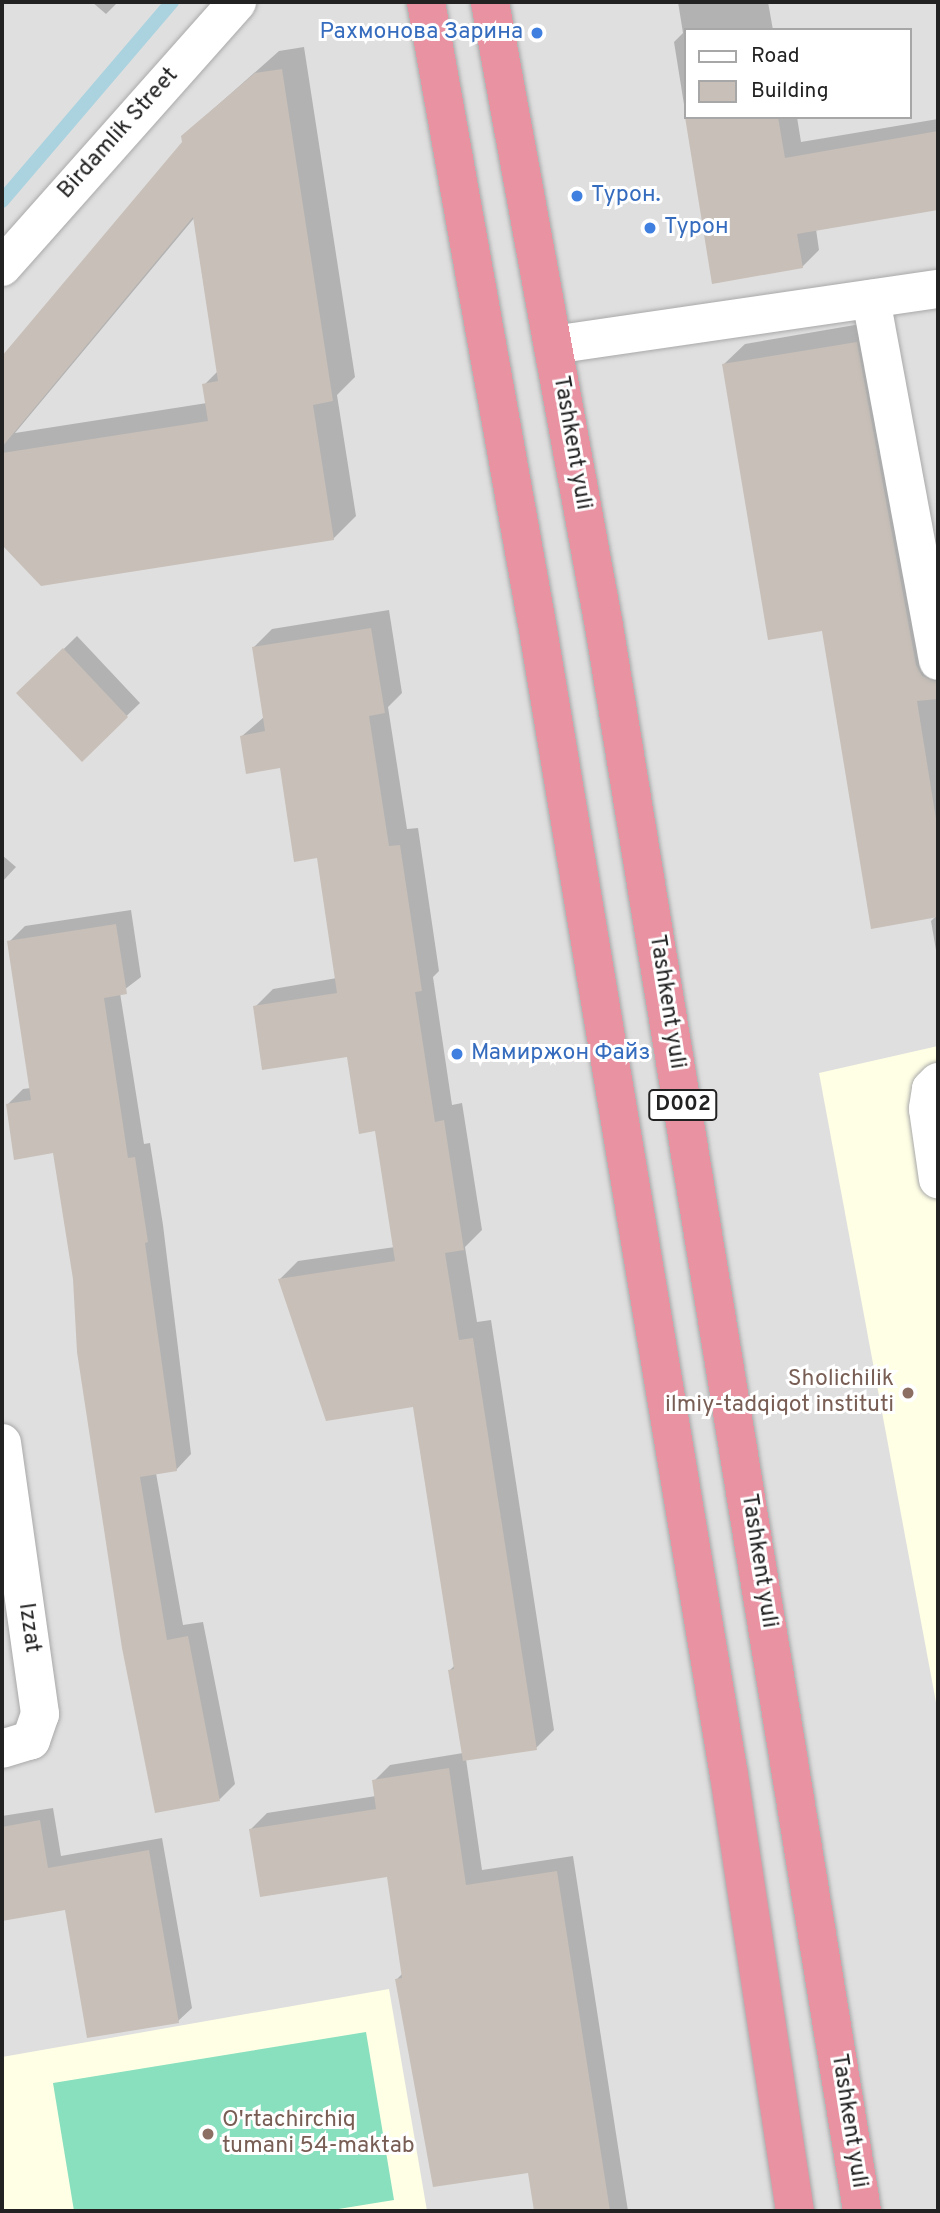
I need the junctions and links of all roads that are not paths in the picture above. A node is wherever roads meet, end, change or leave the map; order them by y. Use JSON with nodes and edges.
{"nodes":[{"id":1,"x":237,"y":2,"type":"edge"},
{"id":2,"x":426,"y":2,"type":"edge"},
{"id":3,"x":490,"y":2,"type":"edge"},
{"id":4,"x":2,"y":267,"type":"edge"},
{"id":5,"x":938,"y":289,"type":"edge"},
{"id":6,"x":871,"y":299,"type":"junction"},
{"id":7,"x":553,"y":345,"type":"junction"},
{"id":8,"x":938,"y":661,"type":"edge"},
{"id":9,"x":938,"y":1082,"type":"edge"},
{"id":10,"x":938,"y":1179,"type":"edge"},
{"id":11,"x":2,"y":1443,"type":"edge"},
{"id":12,"x":2,"y":1749,"type":"edge"},
{"id":13,"x":795,"y":2211,"type":"edge"},
{"id":14,"x":862,"y":2211,"type":"edge"}],
"edges":[{"from":1,"to":4,"type":"street","name":"Birdamlik Street"},
{"from":2,"to":13,"type":"highway","number":"D002"},
{"from":3,"to":7,"type":"highway","name":"Tashkent yuli","number":"D002"},
{"from":5,"to":6,"type":"street"},
{"from":6,"to":7,"type":"street"},
{"from":6,"to":8,"type":"street"},
{"from":7,"to":14,"type":"highway","name":"Tashkent yuli","number":"D002"},
{"from":9,"to":10,"type":"street"},
{"from":11,"to":12,"type":"street","name":"Izzat"}]}
